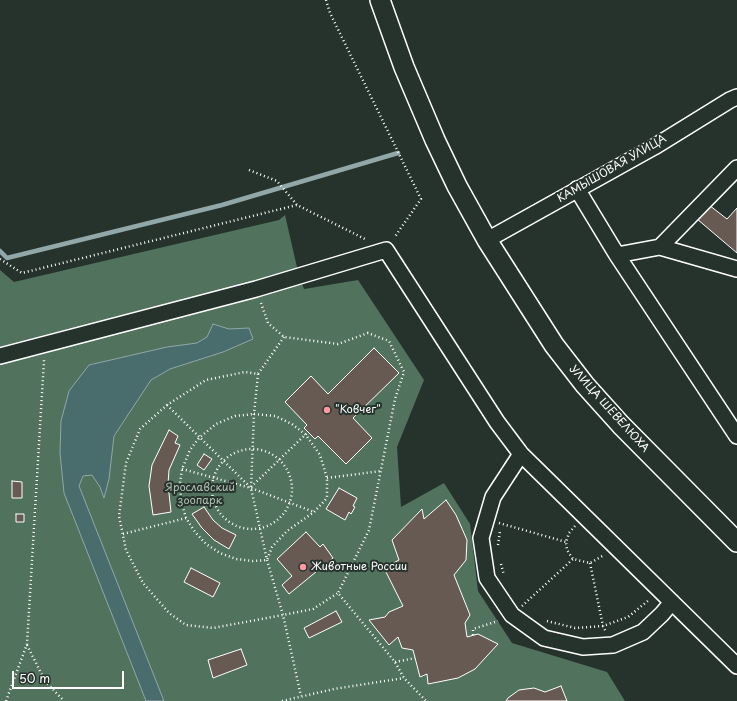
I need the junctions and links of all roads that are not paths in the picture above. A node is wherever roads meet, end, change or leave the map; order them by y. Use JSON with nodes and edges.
{"nodes":[{"id":1,"x":380,"y":0,"type":"edge"},
{"id":2,"x":737,"y":97,"type":"edge"},
{"id":3,"x":737,"y":168,"type":"edge"},
{"id":4,"x":577,"y":189,"type":"junction"},
{"id":5,"x":487,"y":240,"type":"junction"},
{"id":6,"x":660,"y":247,"type":"junction"},
{"id":7,"x":617,"y":255,"type":"junction"},
{"id":8,"x":737,"y":269,"type":"edge"},
{"id":9,"x":0,"y":356,"type":"edge"},
{"id":10,"x":737,"y":436,"type":"edge"},
{"id":11,"x":522,"y":454,"type":"junction"},
{"id":12,"x":737,"y":542,"type":"edge"},
{"id":13,"x":672,"y":602,"type":"junction"},
{"id":14,"x":737,"y":666,"type":"edge"}],
"edges":[{"from":1,"to":5,"type":"main road","name":"УЛИЦА ШЕВЕЛЮХА"},
{"from":2,"to":4,"type":"street","name":"КАМЫШОВАЯ УЛИЦА"},
{"from":3,"to":6,"type":"street"},
{"from":4,"to":5,"type":"street","name":"КАМЫШОВАЯ УЛИЦА"},
{"from":4,"to":7,"type":"street"},
{"from":5,"to":12,"type":"main road","name":"УЛИЦА ШЕВЕЛЮХА"},
{"from":6,"to":7,"type":"street"},
{"from":6,"to":8,"type":"street"},
{"from":7,"to":10,"type":"street"},
{"from":9,"to":11,"type":"street"},
{"from":11,"to":13,"type":"street"},
{"from":11,"to":13,"type":"street"},
{"from":13,"to":14,"type":"street"}]}
